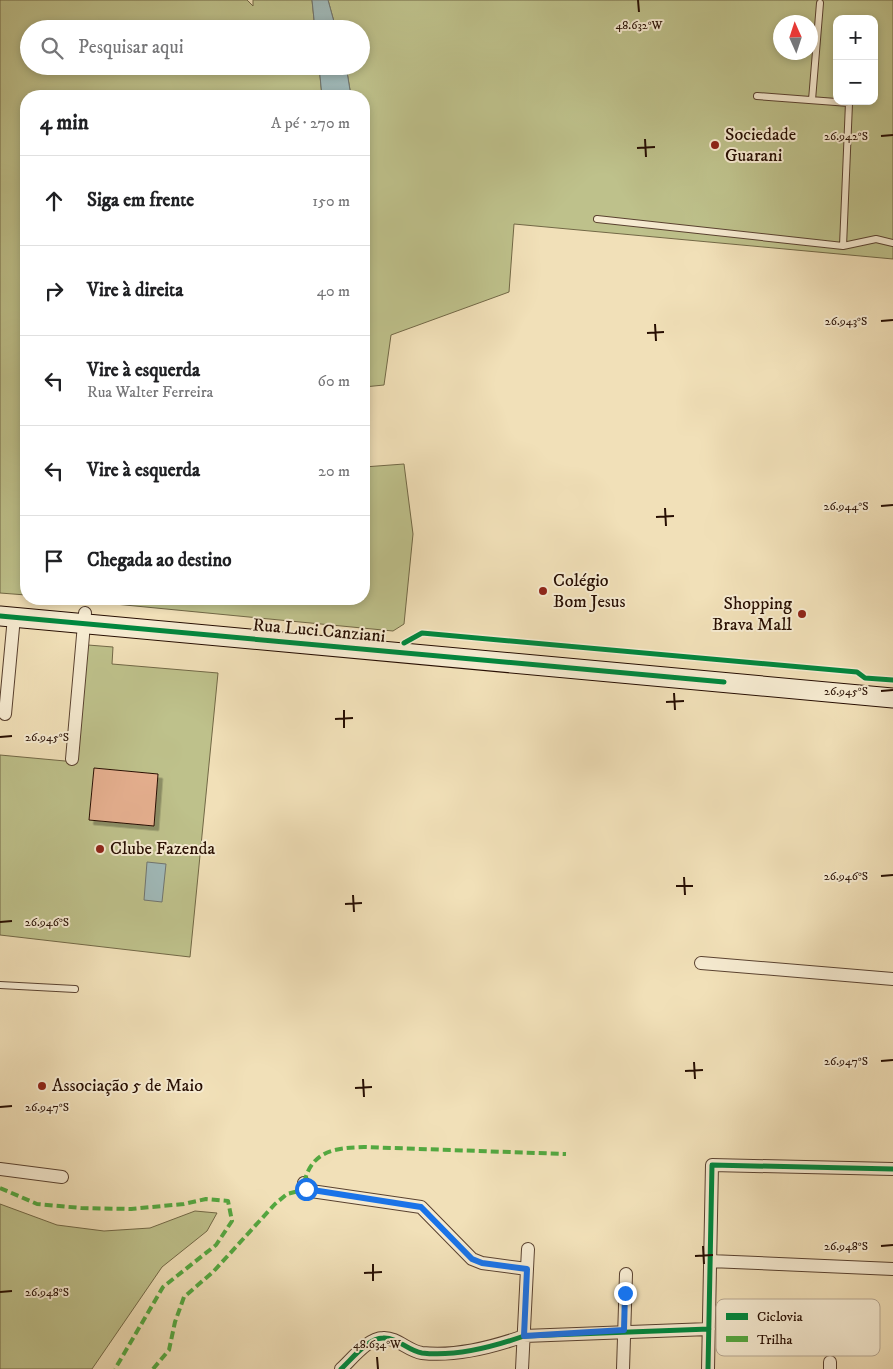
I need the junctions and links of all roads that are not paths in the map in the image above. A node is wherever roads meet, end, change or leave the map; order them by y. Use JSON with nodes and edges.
{"nodes":[{"id":1,"x":820,"y":3,"type":"dead end"},
{"id":2,"x":757,"y":96,"type":"dead end"},
{"id":3,"x":812,"y":100,"type":"junction"},
{"id":4,"x":597,"y":219,"type":"dead end"},
{"id":5,"x":893,"y":243,"type":"edge"},
{"id":6,"x":843,"y":246,"type":"junction"},
{"id":7,"x":5,"y":613,"type":"edge"},
{"id":8,"x":85,"y":618,"type":"junction"},
{"id":9,"x":893,"y":687,"type":"edge"},
{"id":10,"x":893,"y":698,"type":"edge"},
{"id":11,"x":5,"y":714,"type":"dead end"},
{"id":12,"x":72,"y":759,"type":"dead end"},
{"id":13,"x":701,"y":963,"type":"dead end"},
{"id":14,"x":893,"y":979,"type":"edge"},
{"id":15,"x":0,"y":985,"type":"edge"},
{"id":16,"x":75,"y":989,"type":"dead end"},
{"id":17,"x":0,"y":1169,"type":"edge"},
{"id":18,"x":893,"y":1169,"type":"edge"},
{"id":19,"x":62,"y":1177,"type":"dead end"},
{"id":20,"x":304,"y":1183,"type":"dead end"},
{"id":21,"x":528,"y":1249,"type":"dead end"},
{"id":22,"x":710,"y":1260,"type":"junction"},
{"id":23,"x":527,"y":1269,"type":"junction"},
{"id":24,"x":893,"y":1269,"type":"edge"},
{"id":25,"x":626,"y":1274,"type":"dead end"},
{"id":26,"x":709,"y":1328,"type":"junction"},
{"id":27,"x":624,"y":1330,"type":"junction"},
{"id":28,"x":524,"y":1336,"type":"junction"},
{"id":29,"x":341,"y":1369,"type":"edge"},
{"id":30,"x":522,"y":1369,"type":"edge"},
{"id":31,"x":622,"y":1369,"type":"edge"},
{"id":32,"x":708,"y":1369,"type":"edge"}],
"edges":[{"from":1,"to":3,"type":"lane"},
{"from":2,"to":3,"type":"lane"},
{"from":3,"to":6,"type":"lane"},
{"from":4,"to":6,"type":"lane"},
{"from":5,"to":6,"type":"lane"},
{"from":7,"to":8,"type":"main road","name":"Rua Luci Canziani"},
{"from":7,"to":11,"type":"street"},
{"from":8,"to":9,"type":"main road","name":"Rua Luci Canziani"},
{"from":8,"to":10,"type":"main road","name":"Rua Luci Canziani"},
{"from":8,"to":12,"type":"street"},
{"from":13,"to":14,"type":"street"},
{"from":15,"to":16,"type":"lane"},
{"from":17,"to":19,"type":"street"},
{"from":18,"to":22,"type":"street"},
{"from":20,"to":23,"type":"street"},
{"from":21,"to":23,"type":"street"},
{"from":22,"to":24,"type":"street"},
{"from":22,"to":26,"type":"street"},
{"from":23,"to":28,"type":"street"},
{"from":25,"to":27,"type":"street"},
{"from":26,"to":27,"type":"street"},
{"from":26,"to":32,"type":"street"},
{"from":27,"to":28,"type":"street"},
{"from":27,"to":31,"type":"street"},
{"from":28,"to":29,"type":"street"},
{"from":28,"to":30,"type":"street"}]}
